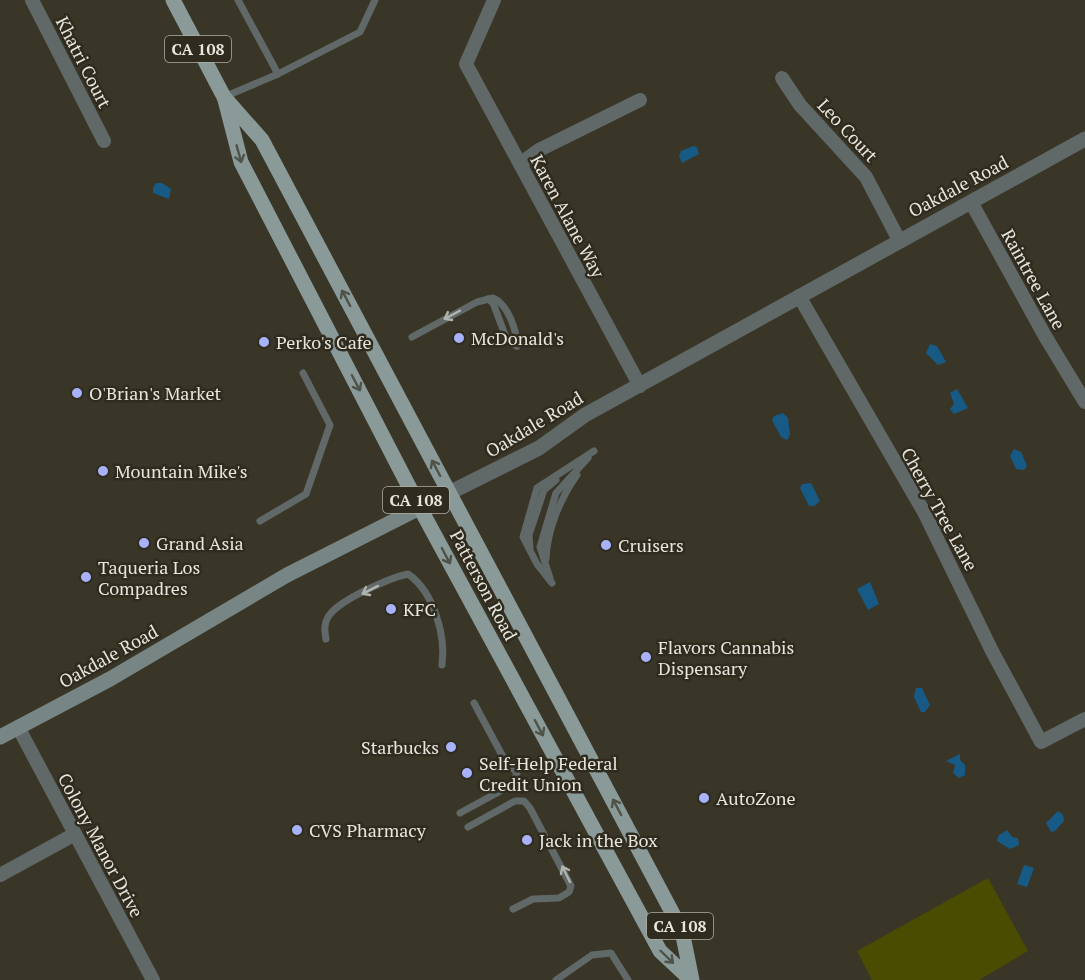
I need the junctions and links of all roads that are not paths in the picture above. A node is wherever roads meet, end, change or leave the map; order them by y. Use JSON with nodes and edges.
{"nodes":[{"id":1,"x":32,"y":0,"type":"edge"},
{"id":2,"x":173,"y":0,"type":"edge"},
{"id":3,"x":238,"y":0,"type":"edge"},
{"id":4,"x":375,"y":0,"type":"edge"},
{"id":5,"x":494,"y":0,"type":"edge"},
{"id":6,"x":278,"y":74,"type":"junction"},
{"id":7,"x":782,"y":78,"type":"dead end"},
{"id":8,"x":224,"y":97,"type":"junction"},
{"id":9,"x":640,"y":100,"type":"dead end"},
{"id":10,"x":1085,"y":139,"type":"edge"},
{"id":11,"x":104,"y":141,"type":"dead end"},
{"id":12,"x":520,"y":164,"type":"junction"},
{"id":13,"x":971,"y":202,"type":"junction"},
{"id":14,"x":899,"y":240,"type":"junction"},
{"id":15,"x":799,"y":296,"type":"junction"},
{"id":16,"x":487,"y":298,"type":"junction"},
{"id":17,"x":412,"y":337,"type":"dead end"},
{"id":18,"x":303,"y":373,"type":"dead end"},
{"id":19,"x":640,"y":386,"type":"junction"},
{"id":20,"x":1085,"y":402,"type":"edge"},
{"id":21,"x":450,"y":493,"type":"junction"},
{"id":22,"x":420,"y":508,"type":"junction"},
{"id":23,"x":260,"y":521,"type":"dead end"},
{"id":24,"x":546,"y":565,"type":"joint"},
{"id":25,"x":326,"y":639,"type":"dead end"},
{"id":26,"x":442,"y":665,"type":"dead end"},
{"id":27,"x":474,"y":703,"type":"dead end"},
{"id":28,"x":1085,"y":718,"type":"edge"},
{"id":29,"x":18,"y":727,"type":"junction"},
{"id":30,"x":0,"y":737,"type":"edge"},
{"id":31,"x":460,"y":813,"type":"dead end"},
{"id":32,"x":468,"y":827,"type":"dead end"},
{"id":33,"x":75,"y":834,"type":"junction"},
{"id":34,"x":0,"y":875,"type":"edge"},
{"id":35,"x":513,"y":909,"type":"dead end"},
{"id":36,"x":153,"y":980,"type":"edge"},
{"id":37,"x":556,"y":980,"type":"edge"},
{"id":38,"x":628,"y":980,"type":"edge"},
{"id":39,"x":692,"y":980,"type":"edge"}],
"edges":[{"from":1,"to":11,"type":"street","name":"Khatri Court"},
{"from":2,"to":8,"type":"main road","name":"Patterson Road","number":"CA 108"},
{"from":3,"to":6,"type":"lane"},
{"from":4,"to":6,"type":"lane"},
{"from":5,"to":12,"type":"street","name":"Karen Alane Way"},
{"from":6,"to":8,"type":"lane"},
{"from":7,"to":14,"type":"street","name":"Leo Court"},
{"from":21,"to":8,"type":"main road","name":"Patterson Road","number":"CA 108","one_way":true},
{"from":8,"to":22,"type":"main road","name":"Patterson Road","number":"CA 108","one_way":true},
{"from":9,"to":12,"type":"street"},
{"from":10,"to":13,"type":"street","name":"Oakdale Road"},
{"from":12,"to":19,"type":"street","name":"Karen Alane Way"},
{"from":13,"to":14,"type":"street","name":"Oakdale Road"},
{"from":13,"to":20,"type":"street","name":"Raintree Lane"},
{"from":14,"to":15,"type":"street","name":"Oakdale Road"},
{"from":15,"to":19,"type":"street","name":"Oakdale Road"},
{"from":15,"to":28,"type":"street","name":"Cherry Tree Lane"},
{"from":16,"to":16,"type":"lane"},
{"from":16,"to":17,"type":"lane","one_way":true},
{"from":18,"to":23,"type":"lane"},
{"from":19,"to":21,"type":"street","name":"Oakdale Road"},
{"from":21,"to":22,"type":"main road","name":"Oakdale Road"},
{"from":39,"to":21,"type":"main road","name":"Patterson Road","number":"CA 108","one_way":true},
{"from":22,"to":29,"type":"main road","name":"Oakdale Road"},
{"from":22,"to":39,"type":"main road","name":"Patterson Road","number":"CA 108","one_way":true},
{"from":24,"to":24,"type":"lane"},
{"from":26,"to":25,"type":"lane","one_way":true},
{"from":27,"to":31,"type":"lane"},
{"from":29,"to":30,"type":"main road","name":"Oakdale Road"},
{"from":29,"to":33,"type":"street","name":"Colony Manor Drive"},
{"from":35,"to":32,"type":"lane","one_way":true},
{"from":33,"to":34,"type":"street"},
{"from":33,"to":36,"type":"street","name":"Colony Manor Drive"},
{"from":37,"to":38,"type":"lane"}]}
